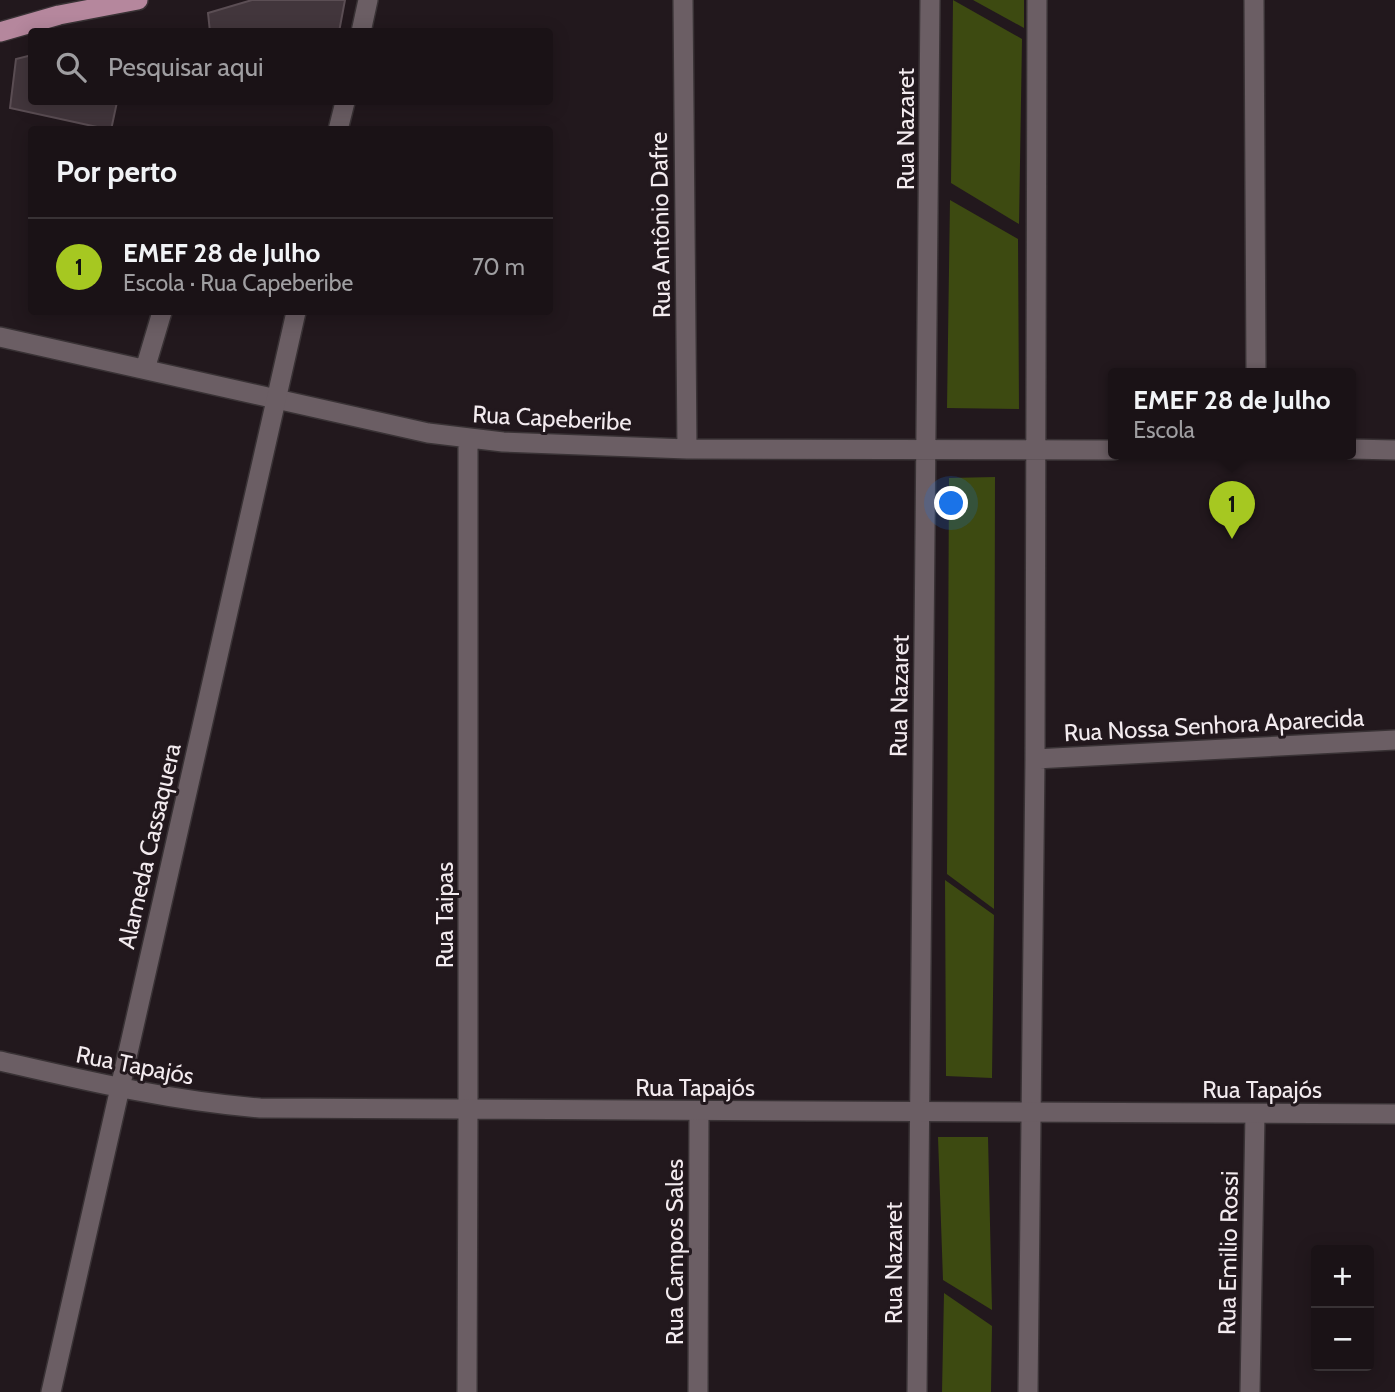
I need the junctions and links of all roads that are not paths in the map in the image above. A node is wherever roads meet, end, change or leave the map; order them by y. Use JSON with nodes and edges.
{"nodes":[{"id":1,"x":138,"y":0,"type":"edge"},
{"id":2,"x":368,"y":0,"type":"edge"},
{"id":3,"x":683,"y":0,"type":"edge"},
{"id":4,"x":930,"y":0,"type":"edge"},
{"id":5,"x":1037,"y":0,"type":"edge"},
{"id":6,"x":1254,"y":0,"type":"edge"},
{"id":7,"x":362,"y":28,"type":"edge"},
{"id":8,"x":0,"y":32,"type":"edge"},
{"id":9,"x":344,"y":105,"type":"edge"},
{"id":10,"x":339,"y":126,"type":"edge"},
{"id":11,"x":161,"y":315,"type":"edge"},
{"id":12,"x":295,"y":315,"type":"edge"},
{"id":13,"x":0,"y":337,"type":"edge"},
{"id":14,"x":1256,"y":368,"type":"edge"},
{"id":15,"x":145,"y":369,"type":"junction"},
{"id":16,"x":275,"y":398,"type":"junction"},
{"id":17,"x":468,"y":439,"type":"junction"},
{"id":18,"x":927,"y":448,"type":"junction"},
{"id":19,"x":687,"y":449,"type":"junction"},
{"id":20,"x":1356,"y":449,"type":"edge"},
{"id":21,"x":1108,"y":450,"type":"edge"},
{"id":22,"x":1395,"y":450,"type":"edge"},
{"id":23,"x":1037,"y":451,"type":"junction"},
{"id":24,"x":1395,"y":740,"type":"edge"},
{"id":25,"x":1035,"y":759,"type":"junction"},
{"id":26,"x":0,"y":1061,"type":"edge"},
{"id":27,"x":120,"y":1089,"type":"junction"},
{"id":28,"x":468,"y":1110,"type":"junction"},
{"id":29,"x":1032,"y":1110,"type":"junction"},
{"id":30,"x":917,"y":1111,"type":"junction"},
{"id":31,"x":699,"y":1112,"type":"junction"},
{"id":32,"x":1255,"y":1114,"type":"junction"},
{"id":33,"x":1395,"y":1114,"type":"edge"},
{"id":34,"x":51,"y":1392,"type":"edge"},
{"id":35,"x":467,"y":1392,"type":"edge"},
{"id":36,"x":698,"y":1392,"type":"edge"},
{"id":37,"x":917,"y":1392,"type":"edge"},
{"id":38,"x":1028,"y":1392,"type":"edge"},
{"id":39,"x":1250,"y":1392,"type":"edge"}],
"edges":[{"from":1,"to":8,"type":"main road"},
{"from":2,"to":7,"type":"street"},
{"from":3,"to":19,"type":"street","name":"Rua Antônio Dafre"},
{"from":4,"to":18,"type":"street","name":"Rua Nazaret"},
{"from":5,"to":23,"type":"street"},
{"from":6,"to":14,"type":"street"},
{"from":9,"to":10,"type":"street"},
{"from":11,"to":15,"type":"street"},
{"from":12,"to":16,"type":"street","name":"Alameda Cassaquera"},
{"from":13,"to":15,"type":"street","name":"Rua Capeberibe"},
{"from":15,"to":16,"type":"street","name":"Rua Capeberibe"},
{"from":16,"to":17,"type":"street","name":"Rua Capeberibe"},
{"from":16,"to":27,"type":"street","name":"Alameda Cassaquera"},
{"from":17,"to":19,"type":"street","name":"Rua Capeberibe"},
{"from":17,"to":28,"type":"street","name":"Rua Taipas"},
{"from":18,"to":19,"type":"street","name":"Rua Capeberibe"},
{"from":18,"to":23,"type":"street","name":"Rua Capeberibe"},
{"from":18,"to":30,"type":"street","name":"Rua Nazaret"},
{"from":20,"to":22,"type":"street"},
{"from":21,"to":23,"type":"street","name":"Rua Capeberibe"},
{"from":23,"to":25,"type":"street"},
{"from":24,"to":25,"type":"street","name":"Rua Nossa Senhora Aparecida"},
{"from":25,"to":29,"type":"street"},
{"from":26,"to":27,"type":"street","name":"Rua Tapajós"},
{"from":27,"to":28,"type":"street","name":"Rua Tapajós"},
{"from":27,"to":34,"type":"street","name":"Alameda Cassaquera"},
{"from":28,"to":31,"type":"street","name":"Rua Tapajós"},
{"from":28,"to":35,"type":"street","name":"Rua Taipas"},
{"from":29,"to":30,"type":"street","name":"Rua Tapajós"},
{"from":29,"to":32,"type":"street","name":"Rua Tapajós"},
{"from":29,"to":38,"type":"street"},
{"from":30,"to":31,"type":"street","name":"Rua Tapajós"},
{"from":30,"to":37,"type":"street","name":"Rua Nazaret"},
{"from":31,"to":36,"type":"street","name":"Rua Campos Sales"},
{"from":32,"to":33,"type":"street","name":"Rua Tapajós"},
{"from":32,"to":39,"type":"street","name":"Rua Emilio Rossi"}]}
